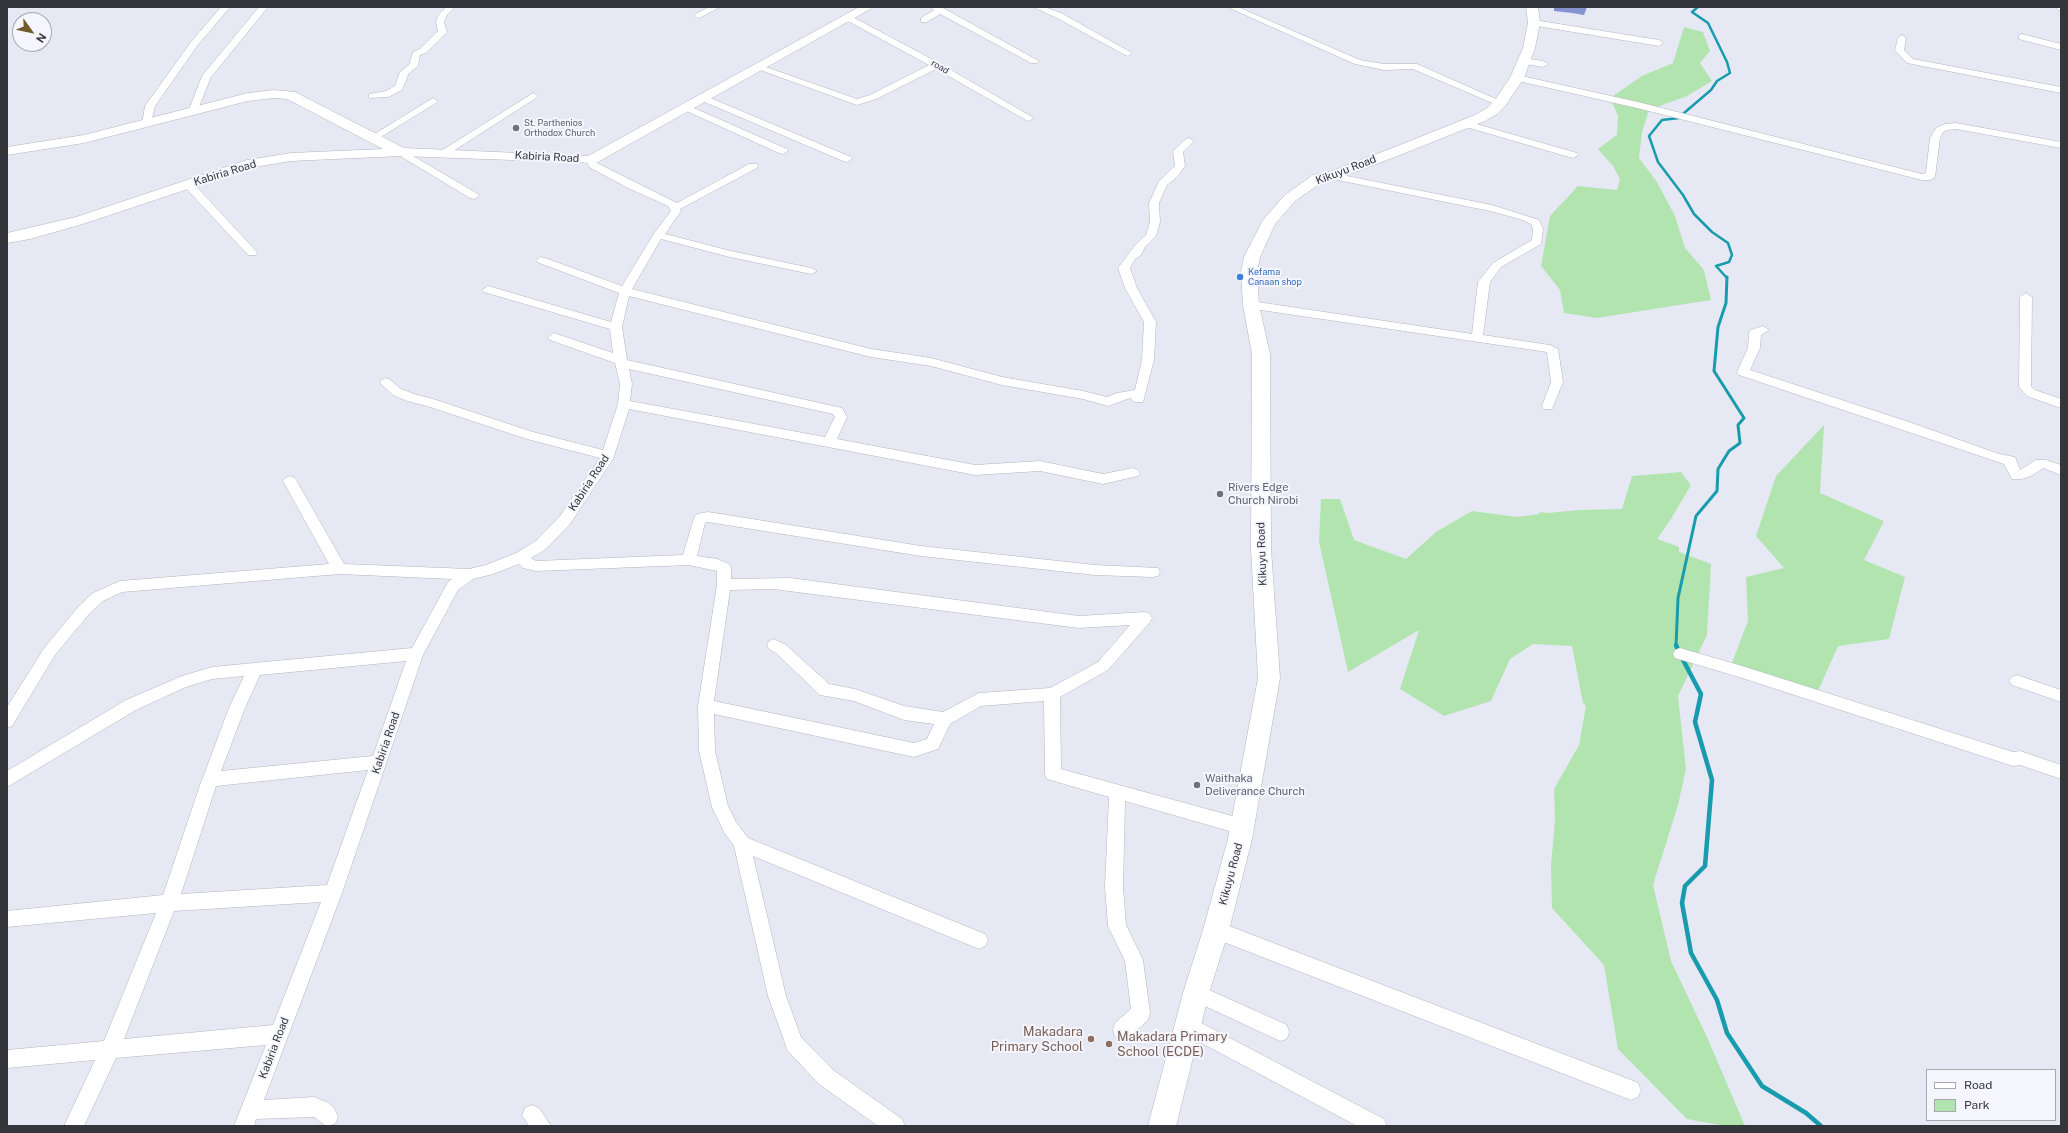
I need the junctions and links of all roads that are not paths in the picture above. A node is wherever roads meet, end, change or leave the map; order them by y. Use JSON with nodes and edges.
{"nodes":[{"id":1,"x":226,"y":7,"type":"edge"},
{"id":2,"x":264,"y":7,"type":"edge"},
{"id":3,"x":451,"y":7,"type":"edge"},
{"id":4,"x":716,"y":7,"type":"edge"},
{"id":5,"x":868,"y":7,"type":"edge"},
{"id":6,"x":1037,"y":7,"type":"edge"},
{"id":7,"x":1232,"y":7,"type":"edge"},
{"id":8,"x":937,"y":8,"type":"edge"},
{"id":9,"x":698,"y":15,"type":"dead end"},
{"id":10,"x":1533,"y":15,"type":"edge"},
{"id":11,"x":849,"y":18,"type":"junction"},
{"id":12,"x":924,"y":20,"type":"dead end"},
{"id":13,"x":1902,"y":38,"type":"dead end"},
{"id":14,"x":2022,"y":38,"type":"dead end"},
{"id":15,"x":1659,"y":43,"type":"dead end"},
{"id":16,"x":2061,"y":47,"type":"edge"},
{"id":17,"x":1128,"y":53,"type":"dead end"},
{"id":18,"x":1034,"y":61,"type":"dead end"},
{"id":19,"x":1543,"y":64,"type":"dead end"},
{"id":20,"x":936,"y":65,"type":"junction"},
{"id":21,"x":757,"y":67,"type":"junction"},
{"id":22,"x":1521,"y":70,"type":"junction"},
{"id":23,"x":2061,"y":90,"type":"edge"},
{"id":24,"x":372,"y":96,"type":"dead end"},
{"id":25,"x":533,"y":96,"type":"dead end"},
{"id":26,"x":703,"y":98,"type":"junction"},
{"id":27,"x":433,"y":101,"type":"dead end"},
{"id":28,"x":1500,"y":103,"type":"junction"},
{"id":29,"x":685,"y":107,"type":"junction"},
{"id":30,"x":193,"y":112,"type":"junction"},
{"id":31,"x":1029,"y":118,"type":"dead end"},
{"id":32,"x":147,"y":124,"type":"junction"},
{"id":33,"x":1466,"y":124,"type":"junction"},
{"id":34,"x":373,"y":138,"type":"junction"},
{"id":35,"x":1189,"y":141,"type":"dead end"},
{"id":36,"x":2061,"y":145,"type":"edge"},
{"id":37,"x":7,"y":151,"type":"edge"},
{"id":38,"x":783,"y":151,"type":"dead end"},
{"id":39,"x":401,"y":152,"type":"junction"},
{"id":40,"x":443,"y":153,"type":"junction"},
{"id":41,"x":1573,"y":155,"type":"dead end"},
{"id":42,"x":847,"y":158,"type":"dead end"},
{"id":43,"x":591,"y":160,"type":"junction"},
{"id":44,"x":753,"y":166,"type":"dead end"},
{"id":45,"x":1332,"y":176,"type":"junction"},
{"id":46,"x":188,"y":184,"type":"junction"},
{"id":47,"x":474,"y":196,"type":"dead end"},
{"id":48,"x":675,"y":208,"type":"junction"},
{"id":49,"x":658,"y":235,"type":"junction"},
{"id":50,"x":7,"y":238,"type":"edge"},
{"id":51,"x":252,"y":253,"type":"dead end"},
{"id":52,"x":541,"y":260,"type":"dead end"},
{"id":53,"x":811,"y":271,"type":"dead end"},
{"id":54,"x":488,"y":290,"type":"dead end"},
{"id":55,"x":625,"y":291,"type":"junction"},
{"id":56,"x":2026,"y":297,"type":"dead end"},
{"id":57,"x":1251,"y":305,"type":"junction"},
{"id":58,"x":616,"y":327,"type":"junction"},
{"id":59,"x":1763,"y":330,"type":"dead end"},
{"id":60,"x":554,"y":337,"type":"dead end"},
{"id":61,"x":1477,"y":339,"type":"junction"},
{"id":62,"x":621,"y":362,"type":"junction"},
{"id":63,"x":385,"y":382,"type":"dead end"},
{"id":64,"x":624,"y":404,"type":"junction"},
{"id":65,"x":2061,"y":404,"type":"edge"},
{"id":66,"x":1548,"y":406,"type":"dead end"},
{"id":67,"x":829,"y":442,"type":"junction"},
{"id":68,"x":608,"y":456,"type":"junction"},
{"id":69,"x":2061,"y":470,"type":"edge"},
{"id":70,"x":1133,"y":473,"type":"dead end"},
{"id":71,"x":290,"y":481,"type":"dead end"},
{"id":72,"x":521,"y":557,"type":"junction"},
{"id":73,"x":689,"y":560,"type":"junction"},
{"id":74,"x":340,"y":569,"type":"junction"},
{"id":75,"x":1153,"y":572,"type":"dead end"},
{"id":76,"x":470,"y":574,"type":"junction"},
{"id":77,"x":724,"y":585,"type":"junction"},
{"id":78,"x":774,"y":645,"type":"dead end"},
{"id":79,"x":416,"y":654,"type":"junction"},
{"id":80,"x":1680,"y":654,"type":"dead end"},
{"id":81,"x":255,"y":669,"type":"junction"},
{"id":82,"x":2017,"y":681,"type":"dead end"},
{"id":83,"x":1052,"y":694,"type":"junction"},
{"id":84,"x":2061,"y":696,"type":"edge"},
{"id":85,"x":706,"y":706,"type":"junction"},
{"id":86,"x":945,"y":719,"type":"junction"},
{"id":87,"x":7,"y":721,"type":"edge"},
{"id":88,"x":379,"y":762,"type":"junction"},
{"id":89,"x":2061,"y":772,"type":"edge"},
{"id":90,"x":211,"y":779,"type":"junction"},
{"id":91,"x":7,"y":780,"type":"edge"},
{"id":92,"x":1117,"y":792,"type":"junction"},
{"id":93,"x":1243,"y":827,"type":"junction"},
{"id":94,"x":742,"y":843,"type":"junction"},
{"id":95,"x":333,"y":893,"type":"junction"},
{"id":96,"x":169,"y":903,"type":"junction"},
{"id":97,"x":7,"y":919,"type":"edge"},
{"id":98,"x":1216,"y":930,"type":"junction"},
{"id":99,"x":979,"y":940,"type":"dead end"},
{"id":100,"x":1196,"y":993,"type":"junction"},
{"id":101,"x":1188,"y":1025,"type":"junction"},
{"id":102,"x":1122,"y":1030,"type":"dead end"},
{"id":103,"x":1280,"y":1032,"type":"dead end"},
{"id":104,"x":280,"y":1034,"type":"junction"},
{"id":105,"x":110,"y":1050,"type":"junction"},
{"id":106,"x":7,"y":1059,"type":"edge"},
{"id":107,"x":1631,"y":1090,"type":"dead end"},
{"id":108,"x":328,"y":1117,"type":"dead end"},
{"id":109,"x":247,"y":1118,"type":"edge"},
{"id":110,"x":74,"y":1126,"type":"edge"},
{"id":111,"x":895,"y":1126,"type":"edge"},
{"id":112,"x":1162,"y":1126,"type":"edge"},
{"id":113,"x":1377,"y":1126,"type":"edge"}],
"edges":[{"from":1,"to":32,"type":"street"},
{"from":2,"to":30,"type":"street"},
{"from":3,"to":24,"type":"street"},
{"from":4,"to":9,"type":"street"},
{"from":5,"to":11,"type":"main road"},
{"from":6,"to":17,"type":"street"},
{"from":7,"to":28,"type":"street"},
{"from":8,"to":12,"type":"street"},
{"from":8,"to":18,"type":"street"},
{"from":10,"to":15,"type":"street"},
{"from":10,"to":22,"type":"main road","name":"Kikuyu Road"},
{"from":11,"to":20,"type":"street","name":"road"},
{"from":11,"to":21,"type":"main road"},
{"from":13,"to":23,"type":"street"},
{"from":14,"to":16,"type":"street"},
{"from":19,"to":22,"type":"street"},
{"from":20,"to":21,"type":"street"},
{"from":20,"to":31,"type":"street","name":"road"},
{"from":21,"to":26,"type":"main road"},
{"from":22,"to":28,"type":"main road","name":"Kikuyu Road"},
{"from":22,"to":36,"type":"street"},
{"from":25,"to":40,"type":"street"},
{"from":26,"to":29,"type":"main road"},
{"from":26,"to":42,"type":"street"},
{"from":27,"to":34,"type":"street"},
{"from":28,"to":33,"type":"main road","name":"Kikuyu Road"},
{"from":29,"to":38,"type":"street"},
{"from":29,"to":43,"type":"main road"},
{"from":30,"to":32,"type":"main road"},
{"from":30,"to":34,"type":"main road"},
{"from":32,"to":37,"type":"main road"},
{"from":33,"to":41,"type":"street"},
{"from":33,"to":45,"type":"main road","name":"Kikuyu Road"},
{"from":34,"to":39,"type":"main road"},
{"from":35,"to":55,"type":"street"},
{"from":39,"to":40,"type":"main road","name":"Kabiria Road"},
{"from":39,"to":46,"type":"main road","name":"Kabiria Road"},
{"from":39,"to":47,"type":"street"},
{"from":40,"to":43,"type":"main road","name":"Kabiria Road"},
{"from":43,"to":48,"type":"street","name":"Kabiria Road"},
{"from":44,"to":48,"type":"street"},
{"from":45,"to":57,"type":"main road","name":"Kikuyu Road"},
{"from":45,"to":61,"type":"street"},
{"from":46,"to":50,"type":"main road","name":"Kabiria Road"},
{"from":46,"to":51,"type":"street"},
{"from":48,"to":49,"type":"street","name":"Kabiria Road"},
{"from":49,"to":53,"type":"street"},
{"from":49,"to":55,"type":"street","name":"Kabiria Road"},
{"from":52,"to":55,"type":"street"},
{"from":54,"to":58,"type":"street"},
{"from":55,"to":58,"type":"street","name":"Kabiria Road"},
{"from":56,"to":65,"type":"street"},
{"from":57,"to":61,"type":"street"},
{"from":57,"to":93,"type":"main road","name":"Kikuyu Road"},
{"from":58,"to":62,"type":"street","name":"Kabiria Road"},
{"from":59,"to":69,"type":"street"},
{"from":60,"to":62,"type":"street"},
{"from":61,"to":66,"type":"street"},
{"from":62,"to":64,"type":"street","name":"Kabiria Road"},
{"from":62,"to":67,"type":"street"},
{"from":63,"to":68,"type":"street"},
{"from":64,"to":67,"type":"street"},
{"from":64,"to":68,"type":"street","name":"Kabiria Road"},
{"from":67,"to":70,"type":"street"},
{"from":68,"to":72,"type":"street","name":"Kabiria Road"},
{"from":71,"to":74,"type":"street"},
{"from":72,"to":73,"type":"street"},
{"from":72,"to":76,"type":"street","name":"Kabiria Road"},
{"from":73,"to":75,"type":"street"},
{"from":73,"to":77,"type":"street"},
{"from":74,"to":76,"type":"street"},
{"from":74,"to":87,"type":"street"},
{"from":76,"to":79,"type":"street","name":"Kabiria Road"},
{"from":77,"to":83,"type":"street"},
{"from":77,"to":85,"type":"street"},
{"from":78,"to":86,"type":"street"},
{"from":79,"to":81,"type":"street"},
{"from":79,"to":88,"type":"street","name":"Kabiria Road"},
{"from":80,"to":89,"type":"street"},
{"from":81,"to":90,"type":"street"},
{"from":81,"to":91,"type":"street"},
{"from":82,"to":84,"type":"street"},
{"from":83,"to":86,"type":"street"},
{"from":83,"to":92,"type":"street"},
{"from":85,"to":86,"type":"street"},
{"from":85,"to":94,"type":"street"},
{"from":88,"to":90,"type":"street"},
{"from":88,"to":95,"type":"street","name":"Kabiria Road"},
{"from":90,"to":96,"type":"street"},
{"from":92,"to":93,"type":"street"},
{"from":92,"to":102,"type":"street"},
{"from":93,"to":98,"type":"main road","name":"Kikuyu Road"},
{"from":94,"to":99,"type":"street"},
{"from":94,"to":111,"type":"street"},
{"from":95,"to":96,"type":"street"},
{"from":95,"to":104,"type":"street","name":"Kabiria Road"},
{"from":96,"to":97,"type":"street"},
{"from":96,"to":105,"type":"street"},
{"from":98,"to":100,"type":"main road","name":"Kikuyu Road"},
{"from":98,"to":107,"type":"street"},
{"from":100,"to":101,"type":"main road","name":"Kikuyu Road"},
{"from":100,"to":103,"type":"street"},
{"from":101,"to":112,"type":"main road","name":"Kikuyu Road"},
{"from":101,"to":113,"type":"street"},
{"from":104,"to":105,"type":"street"},
{"from":104,"to":109,"type":"street","name":"Kabiria Road"},
{"from":105,"to":106,"type":"street"},
{"from":105,"to":110,"type":"street"},
{"from":108,"to":109,"type":"street"}]}
